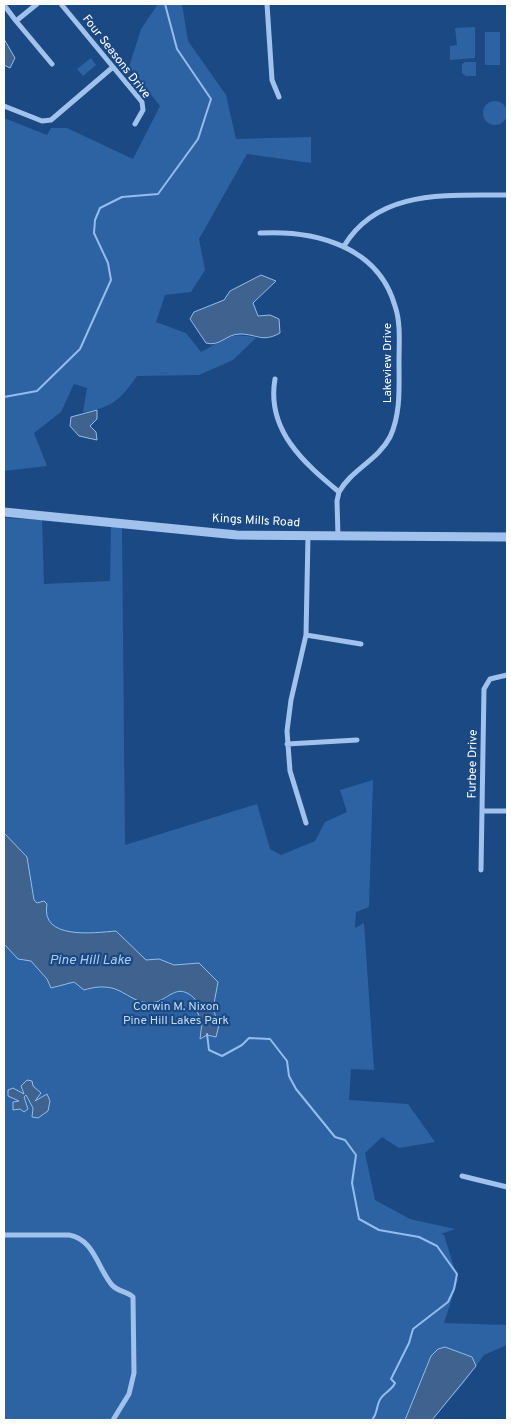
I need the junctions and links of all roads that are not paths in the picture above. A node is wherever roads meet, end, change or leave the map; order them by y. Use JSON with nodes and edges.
{"nodes":[{"id":1,"x":37,"y":4,"type":"edge"},
{"id":2,"x":267,"y":4,"type":"edge"},
{"id":3,"x":4,"y":5,"type":"edge"},
{"id":4,"x":64,"y":5,"type":"edge"},
{"id":5,"x":16,"y":20,"type":"junction"},
{"id":6,"x":52,"y":64,"type":"dead end"},
{"id":7,"x":113,"y":67,"type":"junction"},
{"id":8,"x":279,"y":97,"type":"dead end"},
{"id":9,"x":4,"y":106,"type":"edge"},
{"id":10,"x":134,"y":124,"type":"dead end"},
{"id":11,"x":507,"y":195,"type":"edge"},
{"id":12,"x":260,"y":233,"type":"dead end"},
{"id":13,"x":344,"y":246,"type":"junction"},
{"id":14,"x":275,"y":379,"type":"dead end"},
{"id":15,"x":339,"y":492,"type":"junction"},
{"id":16,"x":4,"y":512,"type":"edge"},
{"id":17,"x":308,"y":536,"type":"junction"},
{"id":18,"x":338,"y":536,"type":"junction"},
{"id":19,"x":507,"y":537,"type":"edge"},
{"id":20,"x":306,"y":635,"type":"junction"},
{"id":21,"x":361,"y":644,"type":"dead end"},
{"id":22,"x":507,"y":675,"type":"edge"},
{"id":23,"x":357,"y":740,"type":"dead end"},
{"id":24,"x":287,"y":744,"type":"junction"},
{"id":25,"x":482,"y":811,"type":"junction"},
{"id":26,"x":507,"y":811,"type":"edge"},
{"id":27,"x":306,"y":823,"type":"dead end"},
{"id":28,"x":481,"y":870,"type":"dead end"},
{"id":29,"x":462,"y":1176,"type":"dead end"},
{"id":30,"x":507,"y":1187,"type":"edge"},
{"id":31,"x":4,"y":1235,"type":"edge"},
{"id":32,"x":113,"y":1420,"type":"edge"}],
"edges":[{"from":1,"to":5,"type":"street"},
{"from":2,"to":8,"type":"street"},
{"from":3,"to":5,"type":"street"},
{"from":4,"to":7,"type":"street","name":"Four Seasons Drive"},
{"from":5,"to":6,"type":"street"},
{"from":7,"to":9,"type":"street"},
{"from":7,"to":10,"type":"street","name":"Four Seasons Drive"},
{"from":11,"to":13,"type":"street"},
{"from":12,"to":13,"type":"street","name":"Lakeview Drive"},
{"from":13,"to":15,"type":"street","name":"Lakeview Drive"},
{"from":14,"to":15,"type":"street"},
{"from":15,"to":18,"type":"street"},
{"from":16,"to":17,"type":"street","name":"Kings Mills Road"},
{"from":17,"to":18,"type":"street","name":"Kings Mills Road"},
{"from":17,"to":20,"type":"street"},
{"from":18,"to":19,"type":"street","name":"Kings Mills Road"},
{"from":20,"to":21,"type":"street"},
{"from":20,"to":24,"type":"street"},
{"from":22,"to":25,"type":"street","name":"Furbee Drive"},
{"from":23,"to":24,"type":"street"},
{"from":24,"to":27,"type":"street"},
{"from":25,"to":26,"type":"street"},
{"from":25,"to":28,"type":"street","name":"Furbee Drive"},
{"from":29,"to":30,"type":"street"},
{"from":31,"to":32,"type":"street"}]}
